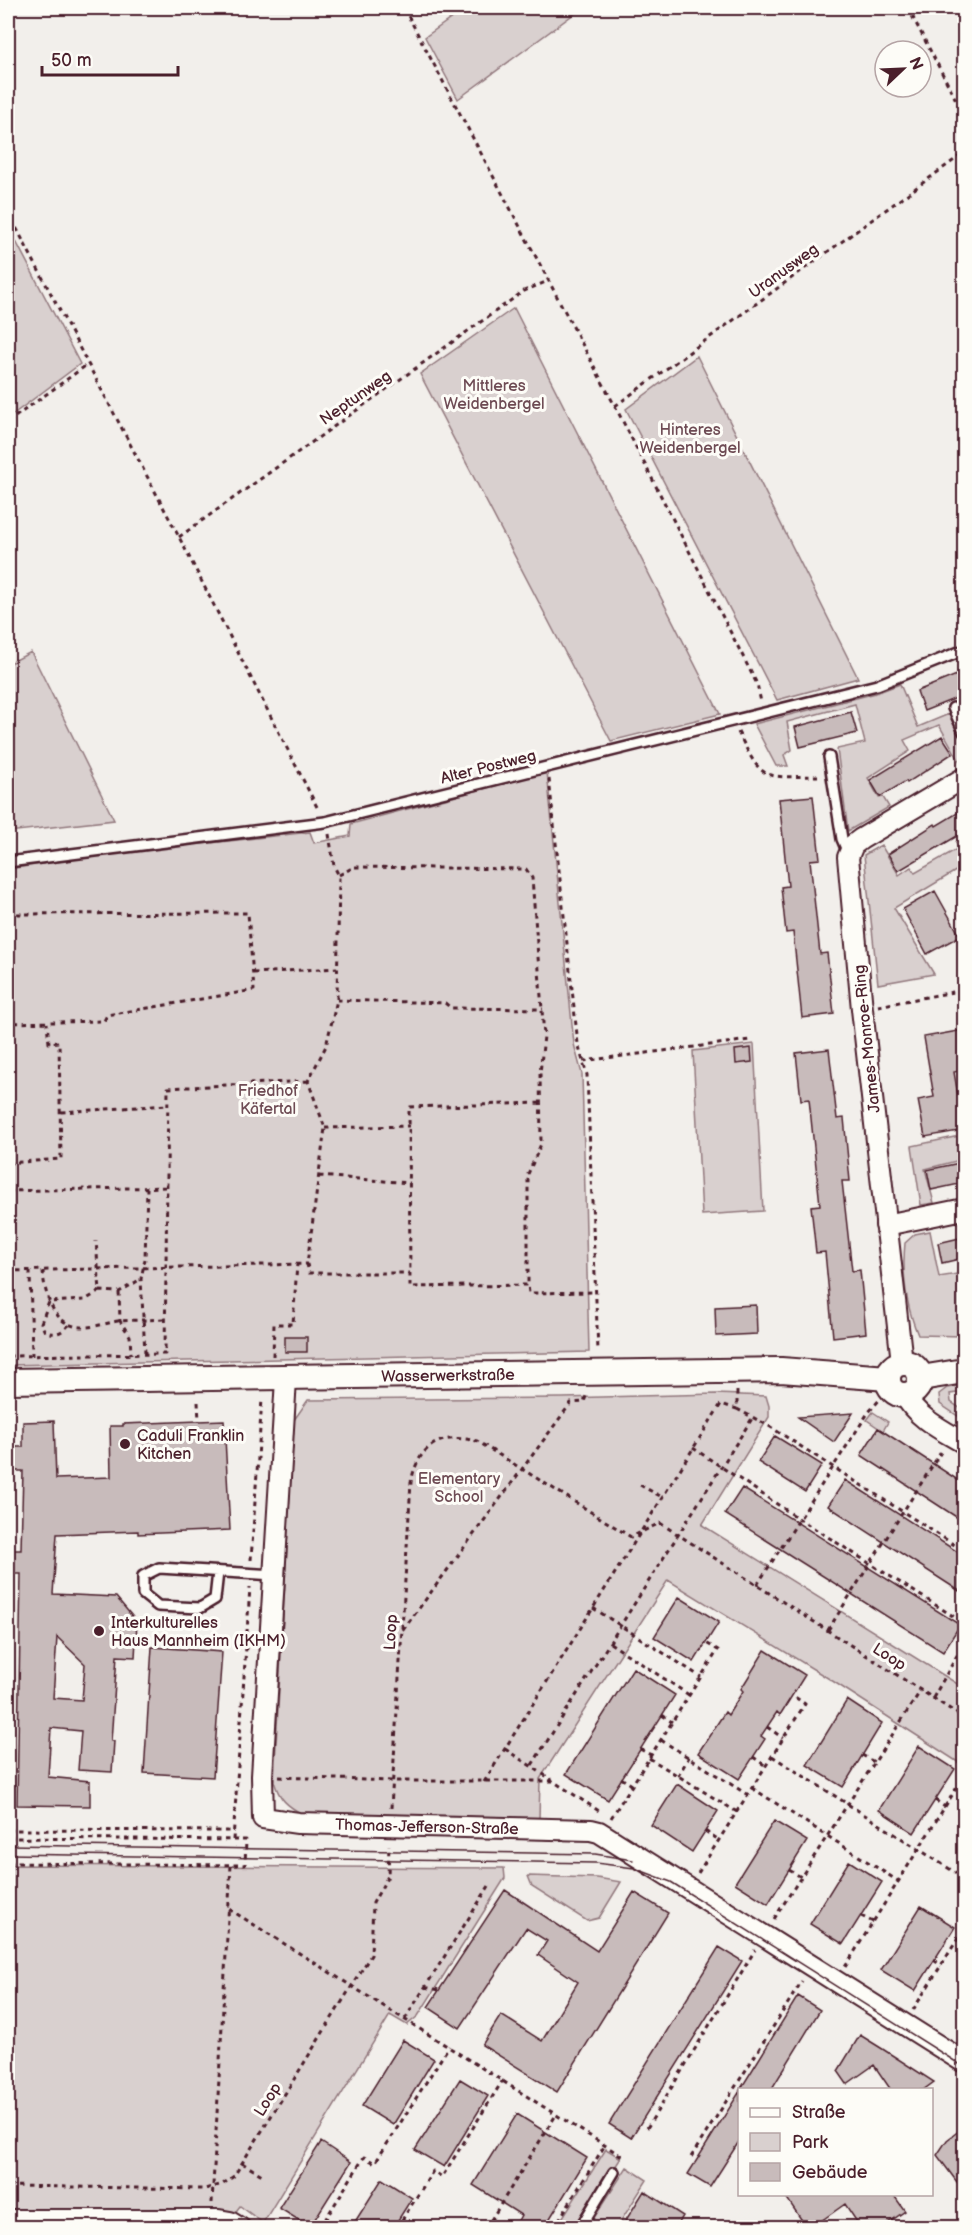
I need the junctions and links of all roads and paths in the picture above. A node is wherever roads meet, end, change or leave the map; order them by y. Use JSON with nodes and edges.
{"nodes":[{"id":1,"x":404,"y":8,"type":"edge"},
{"id":2,"x":908,"y":8,"type":"edge"},
{"id":3,"x":964,"y":115,"type":"edge"},
{"id":4,"x":964,"y":153,"type":"edge"},
{"id":5,"x":8,"y":212,"type":"edge"},
{"id":6,"x":548,"y":281,"type":"junction"},
{"id":7,"x":87,"y":364,"type":"junction"},
{"id":8,"x":615,"y":406,"type":"junction"},
{"id":9,"x":8,"y":422,"type":"edge"},
{"id":10,"x":179,"y":537,"type":"junction"},
{"id":11,"x":964,"y":650,"type":"edge"},
{"id":12,"x":953,"y":708,"type":"dead end"},
{"id":13,"x":765,"y":714,"type":"junction"},
{"id":14,"x":733,"y":722,"type":"junction"},
{"id":15,"x":964,"y":732,"type":"edge"},
{"id":16,"x":829,"y":757,"type":"dead end"},
{"id":17,"x":548,"y":767,"type":"junction"},
{"id":18,"x":832,"y":776,"type":"junction"},
{"id":19,"x":964,"y":778,"type":"edge"},
{"id":20,"x":325,"y":822,"type":"junction"},
{"id":21,"x":848,"y":853,"type":"junction"},
{"id":22,"x":8,"y":862,"type":"edge"},
{"id":23,"x":339,"y":876,"type":"junction"},
{"id":24,"x":8,"y":914,"type":"edge"},
{"id":25,"x":337,"y":969,"type":"junction"},
{"id":26,"x":253,"y":973,"type":"junction"},
{"id":27,"x":964,"y":990,"type":"edge"},
{"id":28,"x":337,"y":1000,"type":"junction"},
{"id":29,"x":543,"y":1008,"type":"junction"},
{"id":30,"x":862,"y":1009,"type":"junction"},
{"id":31,"x":8,"y":1023,"type":"edge"},
{"id":32,"x":47,"y":1023,"type":"junction"},
{"id":33,"x":750,"y":1040,"type":"dead end"},
{"id":34,"x":583,"y":1061,"type":"junction"},
{"id":35,"x":308,"y":1081,"type":"junction"},
{"id":36,"x":540,"y":1103,"type":"junction"},
{"id":37,"x":168,"y":1105,"type":"junction"},
{"id":38,"x":61,"y":1112,"type":"junction"},
{"id":39,"x":409,"y":1126,"type":"junction"},
{"id":40,"x":325,"y":1128,"type":"junction"},
{"id":41,"x":8,"y":1163,"type":"edge"},
{"id":42,"x":319,"y":1176,"type":"junction"},
{"id":43,"x":410,"y":1183,"type":"junction"},
{"id":44,"x":168,"y":1187,"type":"junction"},
{"id":45,"x":147,"y":1188,"type":"junction"},
{"id":46,"x":8,"y":1191,"type":"edge"},
{"id":47,"x":964,"y":1209,"type":"edge"},
{"id":48,"x":886,"y":1224,"type":"junction"},
{"id":49,"x":96,"y":1241,"type":"dead end"},
{"id":50,"x":297,"y":1264,"type":"junction"},
{"id":51,"x":307,"y":1264,"type":"junction"},
{"id":52,"x":166,"y":1267,"type":"junction"},
{"id":53,"x":143,"y":1268,"type":"junction"},
{"id":54,"x":99,"y":1269,"type":"junction"},
{"id":55,"x":43,"y":1270,"type":"junction"},
{"id":56,"x":8,"y":1271,"type":"edge"},
{"id":57,"x":30,"y":1271,"type":"junction"},
{"id":58,"x":410,"y":1273,"type":"junction"},
{"id":59,"x":141,"y":1279,"type":"junction"},
{"id":60,"x":528,"y":1285,"type":"junction"},
{"id":61,"x":100,"y":1291,"type":"junction"},
{"id":62,"x":118,"y":1292,"type":"junction"},
{"id":63,"x":597,"y":1292,"type":"junction"},
{"id":64,"x":49,"y":1302,"type":"junction"},
{"id":65,"x":165,"y":1319,"type":"junction"},
{"id":66,"x":144,"y":1320,"type":"junction"},
{"id":67,"x":120,"y":1321,"type":"junction"},
{"id":68,"x":69,"y":1325,"type":"junction"},
{"id":69,"x":131,"y":1354,"type":"junction"},
{"id":70,"x":145,"y":1354,"type":"junction"},
{"id":71,"x":8,"y":1356,"type":"edge"},
{"id":72,"x":32,"y":1356,"type":"junction"},
{"id":73,"x":737,"y":1371,"type":"junction"},
{"id":74,"x":964,"y":1371,"type":"edge"},
{"id":75,"x":596,"y":1374,"type":"junction"},
{"id":76,"x":274,"y":1379,"type":"junction"},
{"id":77,"x":901,"y":1380,"type":"junction"},
{"id":78,"x":8,"y":1381,"type":"edge"},
{"id":79,"x":198,"y":1402,"type":"dead end"},
{"id":80,"x":737,"y":1409,"type":"junction"},
{"id":81,"x":753,"y":1418,"type":"junction"},
{"id":82,"x":199,"y":1421,"type":"dead end"},
{"id":83,"x":958,"y":1439,"type":"edge"},
{"id":84,"x":693,"y":1448,"type":"junction"},
{"id":85,"x":722,"y":1467,"type":"junction"},
{"id":86,"x":833,"y":1468,"type":"junction"},
{"id":87,"x":522,"y":1469,"type":"junction"},
{"id":88,"x":640,"y":1485,"type":"dead end"},
{"id":89,"x":662,"y":1497,"type":"junction"},
{"id":90,"x":903,"y":1512,"type":"junction"},
{"id":91,"x":801,"y":1520,"type":"junction"},
{"id":92,"x":639,"y":1533,"type":"junction"},
{"id":93,"x":678,"y":1535,"type":"junction"},
{"id":94,"x":964,"y":1551,"type":"edge"},
{"id":95,"x":870,"y":1564,"type":"junction"},
{"id":96,"x":218,"y":1572,"type":"junction"},
{"id":97,"x":250,"y":1574,"type":"junction"},
{"id":98,"x":274,"y":1575,"type":"junction"},
{"id":99,"x":757,"y":1585,"type":"junction"},
{"id":100,"x":592,"y":1608,"type":"junction"},
{"id":101,"x":964,"y":1623,"type":"edge"},
{"id":102,"x":620,"y":1626,"type":"junction"},
{"id":103,"x":828,"y":1630,"type":"junction"},
{"id":104,"x":402,"y":1632,"type":"junction"},
{"id":105,"x":706,"y":1642,"type":"dead end"},
{"id":106,"x":610,"y":1643,"type":"junction"},
{"id":107,"x":964,"y":1643,"type":"edge"},
{"id":108,"x":701,"y":1677,"type":"junction"},
{"id":109,"x":921,"y":1690,"type":"junction"},
{"id":110,"x":689,"y":1695,"type":"junction"},
{"id":111,"x":792,"y":1695,"type":"dead end"},
{"id":112,"x":933,"y":1698,"type":"junction"},
{"id":113,"x":662,"y":1715,"type":"dead end"},
{"id":114,"x":964,"y":1718,"type":"edge"},
{"id":115,"x":672,"y":1722,"type":"junction"},
{"id":116,"x":767,"y":1727,"type":"dead end"},
{"id":117,"x":783,"y":1738,"type":"junction"},
{"id":118,"x":661,"y":1740,"type":"junction"},
{"id":119,"x":505,"y":1748,"type":"junction"},
{"id":120,"x":640,"y":1749,"type":"dead end"},
{"id":121,"x":862,"y":1755,"type":"dead end"},
{"id":122,"x":772,"y":1756,"type":"junction"},
{"id":123,"x":650,"y":1757,"type":"junction"},
{"id":124,"x":689,"y":1757,"type":"junction"},
{"id":125,"x":753,"y":1757,"type":"dead end"},
{"id":126,"x":874,"y":1762,"type":"junction"},
{"id":127,"x":532,"y":1766,"type":"junction"},
{"id":128,"x":766,"y":1766,"type":"junction"},
{"id":129,"x":678,"y":1776,"type":"junction"},
{"id":130,"x":964,"y":1776,"type":"edge"},
{"id":131,"x":278,"y":1777,"type":"dead end"},
{"id":132,"x":621,"y":1778,"type":"dead end"},
{"id":133,"x":393,"y":1781,"type":"junction"},
{"id":134,"x":554,"y":1781,"type":"junction"},
{"id":135,"x":484,"y":1782,"type":"junction"},
{"id":136,"x":632,"y":1785,"type":"junction"},
{"id":137,"x":752,"y":1788,"type":"junction"},
{"id":138,"x":748,"y":1795,"type":"junction"},
{"id":139,"x":935,"y":1800,"type":"dead end"},
{"id":140,"x":848,"y":1803,"type":"junction"},
{"id":141,"x":945,"y":1806,"type":"junction"},
{"id":142,"x":737,"y":1812,"type":"junction"},
{"id":143,"x":390,"y":1825,"type":"junction"},
{"id":144,"x":8,"y":1830,"type":"edge"},
{"id":145,"x":234,"y":1831,"type":"junction"},
{"id":146,"x":705,"y":1831,"type":"dead end"},
{"id":147,"x":827,"y":1836,"type":"junction"},
{"id":148,"x":8,"y":1838,"type":"edge"},
{"id":149,"x":233,"y":1840,"type":"junction"},
{"id":150,"x":719,"y":1840,"type":"junction"},
{"id":151,"x":919,"y":1848,"type":"junction"},
{"id":152,"x":8,"y":1863,"type":"edge"},
{"id":153,"x":231,"y":1865,"type":"junction"},
{"id":154,"x":789,"y":1870,"type":"dead end"},
{"id":155,"x":698,"y":1873,"type":"dead end"},
{"id":156,"x":801,"y":1877,"type":"junction"},
{"id":157,"x":964,"y":1878,"type":"edge"},
{"id":158,"x":898,"y":1881,"type":"junction"},
{"id":159,"x":489,"y":1886,"type":"dead end"},
{"id":160,"x":229,"y":1909,"type":"junction"},
{"id":161,"x":861,"y":1916,"type":"dead end"},
{"id":162,"x":873,"y":1922,"type":"junction"},
{"id":163,"x":964,"y":1929,"type":"edge"},
{"id":164,"x":764,"y":1936,"type":"junction"},
{"id":165,"x":934,"y":1960,"type":"dead end"},
{"id":166,"x":811,"y":1965,"type":"junction"},
{"id":167,"x":941,"y":1966,"type":"junction"},
{"id":168,"x":836,"y":1981,"type":"junction"},
{"id":169,"x":352,"y":1986,"type":"junction"},
{"id":170,"x":425,"y":1987,"type":"junction"},
{"id":171,"x":439,"y":1990,"type":"dead end"},
{"id":172,"x":405,"y":2019,"type":"junction"},
{"id":173,"x":904,"y":2024,"type":"junction"},
{"id":174,"x":449,"y":2046,"type":"junction"},
{"id":175,"x":964,"y":2062,"type":"edge"},
{"id":176,"x":503,"y":2080,"type":"junction"},
{"id":177,"x":556,"y":2115,"type":"junction"},
{"id":178,"x":647,"y":2128,"type":"dead end"},
{"id":179,"x":605,"y":2145,"type":"junction"},
{"id":180,"x":691,"y":2157,"type":"dead end"},
{"id":181,"x":625,"y":2158,"type":"dead end"},
{"id":182,"x":242,"y":2163,"type":"junction"},
{"id":183,"x":614,"y":2172,"type":"dead end"},
{"id":184,"x":262,"y":2175,"type":"dead end"},
{"id":185,"x":8,"y":2186,"type":"edge"},
{"id":186,"x":212,"y":2188,"type":"junction"},
{"id":187,"x":8,"y":2220,"type":"edge"},
{"id":188,"x":240,"y":2228,"type":"edge"},
{"id":189,"x":320,"y":2228,"type":"edge"},
{"id":190,"x":398,"y":2228,"type":"edge"},
{"id":191,"x":486,"y":2228,"type":"edge"},
{"id":192,"x":554,"y":2228,"type":"edge"},
{"id":193,"x":580,"y":2228,"type":"edge"}],
"edges":[{"from":1,"to":6,"type":"path"},
{"from":2,"to":3,"type":"path"},
{"from":4,"to":8,"type":"path","name":"Uranusweg"},
{"from":5,"to":7,"type":"path"},
{"from":6,"to":8,"type":"path"},
{"from":6,"to":10,"type":"path","name":"Neptunweg"},
{"from":7,"to":9,"type":"path"},
{"from":7,"to":10,"type":"path"},
{"from":8,"to":13,"type":"path"},
{"from":10,"to":20,"type":"path"},
{"from":11,"to":13,"type":"lane","name":"Alter Postweg"},
{"from":12,"to":15,"type":"lane"},
{"from":13,"to":14,"type":"lane","name":"Alter Postweg"},
{"from":14,"to":17,"type":"lane","name":"Alter Postweg"},
{"from":14,"to":18,"type":"path"},
{"from":16,"to":18,"type":"lane","name":"James-Monroe-Ring"},
{"from":17,"to":20,"type":"lane","name":"Alter Postweg"},
{"from":17,"to":34,"type":"path"},
{"from":18,"to":21,"type":"lane","name":"James-Monroe-Ring"},
{"from":19,"to":21,"type":"street"},
{"from":20,"to":22,"type":"lane","name":"Alter Postweg"},
{"from":20,"to":23,"type":"path"},
{"from":21,"to":30,"type":"street","name":"James-Monroe-Ring"},
{"from":23,"to":25,"type":"path"},
{"from":23,"to":29,"type":"path"},
{"from":24,"to":26,"type":"path"},
{"from":25,"to":26,"type":"path"},
{"from":25,"to":28,"type":"path"},
{"from":26,"to":32,"type":"path"},
{"from":27,"to":30,"type":"path"},
{"from":28,"to":29,"type":"path"},
{"from":28,"to":35,"type":"path"},
{"from":29,"to":36,"type":"path"},
{"from":30,"to":48,"type":"street","name":"James-Monroe-Ring"},
{"from":31,"to":32,"type":"path"},
{"from":32,"to":38,"type":"path"},
{"from":33,"to":34,"type":"path"},
{"from":34,"to":63,"type":"path"},
{"from":35,"to":37,"type":"path"},
{"from":35,"to":40,"type":"path"},
{"from":36,"to":39,"type":"path"},
{"from":36,"to":60,"type":"path"},
{"from":37,"to":38,"type":"path"},
{"from":37,"to":44,"type":"path"},
{"from":38,"to":41,"type":"path"},
{"from":39,"to":40,"type":"path"},
{"from":39,"to":43,"type":"path"},
{"from":40,"to":42,"type":"path"},
{"from":42,"to":43,"type":"path"},
{"from":42,"to":51,"type":"path"},
{"from":43,"to":58,"type":"path"},
{"from":44,"to":45,"type":"path"},
{"from":44,"to":52,"type":"path"},
{"from":45,"to":46,"type":"path"},
{"from":45,"to":53,"type":"path"},
{"from":47,"to":48,"type":"street"},
{"from":48,"to":77,"type":"street","name":"James-Monroe-Ring"},
{"from":49,"to":54,"type":"path"},
{"from":50,"to":51,"type":"path"},
{"from":50,"to":52,"type":"path"},
{"from":50,"to":76,"type":"path"},
{"from":51,"to":58,"type":"path"},
{"from":52,"to":53,"type":"path"},
{"from":52,"to":65,"type":"path"},
{"from":53,"to":54,"type":"path"},
{"from":53,"to":59,"type":"path"},
{"from":54,"to":55,"type":"path"},
{"from":54,"to":61,"type":"path"},
{"from":55,"to":57,"type":"path"},
{"from":55,"to":64,"type":"path"},
{"from":56,"to":57,"type":"path"},
{"from":57,"to":72,"type":"path"},
{"from":58,"to":60,"type":"path"},
{"from":59,"to":62,"type":"path"},
{"from":59,"to":66,"type":"path"},
{"from":60,"to":63,"type":"path"},
{"from":61,"to":62,"type":"path"},
{"from":61,"to":64,"type":"path"},
{"from":62,"to":67,"type":"path"},
{"from":63,"to":75,"type":"path"},
{"from":64,"to":68,"type":"path"},
{"from":64,"to":68,"type":"path"},
{"from":65,"to":66,"type":"path"},
{"from":65,"to":70,"type":"path"},
{"from":66,"to":67,"type":"path"},
{"from":66,"to":70,"type":"path"},
{"from":67,"to":68,"type":"path"},
{"from":67,"to":69,"type":"path"},
{"from":69,"to":70,"type":"path"},
{"from":69,"to":72,"type":"path"},
{"from":71,"to":72,"type":"path"},
{"from":73,"to":75,"type":"street","name":"Wasserwerkstraße"},
{"from":73,"to":77,"type":"street","name":"Wasserwerkstraße"},
{"from":73,"to":80,"type":"path"},
{"from":74,"to":77,"type":"street","name":"Wasserwerkstraße"},
{"from":75,"to":76,"type":"street","name":"Wasserwerkstraße"},
{"from":75,"to":87,"type":"path"},
{"from":76,"to":78,"type":"street","name":"Wasserwerkstraße"},
{"from":76,"to":97,"type":"path"},
{"from":76,"to":98,"type":"street","name":"Thomas-Jefferson-Straße"},
{"from":77,"to":83,"type":"street"},
{"from":77,"to":86,"type":"path"},
{"from":79,"to":82,"type":"path"},
{"from":80,"to":81,"type":"path"},
{"from":80,"to":84,"type":"path"},
{"from":81,"to":85,"type":"path"},
{"from":81,"to":86,"type":"path"},
{"from":83,"to":90,"type":"path"},
{"from":84,"to":85,"type":"path"},
{"from":84,"to":89,"type":"path"},
{"from":85,"to":91,"type":"path"},
{"from":85,"to":93,"type":"path"},
{"from":86,"to":90,"type":"path"},
{"from":86,"to":91,"type":"path"},
{"from":87,"to":92,"type":"path","name":"Loop"},
{"from":87,"to":104,"type":"path"},
{"from":87,"to":104,"type":"path","name":"Loop"},
{"from":88,"to":89,"type":"path"},
{"from":89,"to":92,"type":"path"},
{"from":90,"to":94,"type":"path"},
{"from":90,"to":95,"type":"path"},
{"from":91,"to":95,"type":"path"},
{"from":91,"to":99,"type":"path"},
{"from":92,"to":93,"type":"path","name":"Loop"},
{"from":92,"to":100,"type":"path"},
{"from":93,"to":99,"type":"path","name":"Loop"},
{"from":93,"to":102,"type":"path"},
{"from":95,"to":101,"type":"path"},
{"from":95,"to":103,"type":"path"},
{"from":96,"to":96,"type":"lane"},
{"from":96,"to":97,"type":"lane"},
{"from":97,"to":98,"type":"lane"},
{"from":97,"to":145,"type":"path"},
{"from":98,"to":143,"type":"street","name":"Thomas-Jefferson-Straße"},
{"from":99,"to":103,"type":"path","name":"Loop"},
{"from":100,"to":102,"type":"path"},
{"from":100,"to":119,"type":"path"},
{"from":102,"to":106,"type":"path"},
{"from":102,"to":108,"type":"path"},
{"from":103,"to":109,"type":"path","name":"Loop"},
{"from":104,"to":133,"type":"path","name":"Loop"},
{"from":105,"to":108,"type":"path"},
{"from":106,"to":110,"type":"path"},
{"from":106,"to":127,"type":"path"},
{"from":107,"to":112,"type":"path"},
{"from":108,"to":110,"type":"path"},
{"from":109,"to":112,"type":"path","name":"Loop"},
{"from":109,"to":126,"type":"path"},
{"from":110,"to":115,"type":"path"},
{"from":111,"to":117,"type":"path"},
{"from":112,"to":114,"type":"path","name":"Loop"},
{"from":113,"to":115,"type":"path"},
{"from":115,"to":118,"type":"path"},
{"from":116,"to":117,"type":"path"},
{"from":117,"to":122,"type":"path"},
{"from":118,"to":123,"type":"path"},
{"from":118,"to":124,"type":"path"},
{"from":119,"to":127,"type":"path"},
{"from":119,"to":135,"type":"path"},
{"from":120,"to":123,"type":"path"},
{"from":121,"to":126,"type":"path"},
{"from":122,"to":128,"type":"path"},
{"from":122,"to":140,"type":"path"},
{"from":123,"to":129,"type":"path"},
{"from":123,"to":136,"type":"path"},
{"from":124,"to":129,"type":"path"},
{"from":124,"to":138,"type":"path"},
{"from":125,"to":128,"type":"path"},
{"from":126,"to":140,"type":"path"},
{"from":127,"to":134,"type":"path"},
{"from":128,"to":137,"type":"path"},
{"from":129,"to":142,"type":"path"},
{"from":130,"to":141,"type":"path"},
{"from":131,"to":133,"type":"path"},
{"from":132,"to":136,"type":"path"},
{"from":133,"to":135,"type":"path"},
{"from":133,"to":143,"type":"path","name":"Loop"},
{"from":134,"to":135,"type":"path"},
{"from":134,"to":136,"type":"path"},
{"from":137,"to":138,"type":"path"},
{"from":137,"to":147,"type":"path"},
{"from":138,"to":142,"type":"path"},
{"from":139,"to":141,"type":"path"},
{"from":140,"to":147,"type":"path"},
{"from":140,"to":151,"type":"path"},
{"from":141,"to":151,"type":"path"},
{"from":142,"to":150,"type":"path"},
{"from":143,"to":164,"type":"street","name":"Thomas-Jefferson-Straße"},
{"from":143,"to":169,"type":"path","name":"Loop"},
{"from":144,"to":145,"type":"path"},
{"from":145,"to":149,"type":"path"},
{"from":146,"to":150,"type":"path"},
{"from":147,"to":156,"type":"path"},
{"from":147,"to":158,"type":"path"},
{"from":148,"to":149,"type":"path"},
{"from":149,"to":153,"type":"path"},
{"from":150,"to":155,"type":"path"},
{"from":151,"to":157,"type":"path"},
{"from":151,"to":158,"type":"path"},
{"from":152,"to":153,"type":"path"},
{"from":153,"to":160,"type":"path"},
{"from":154,"to":156,"type":"path"},
{"from":156,"to":164,"type":"path"},
{"from":158,"to":162,"type":"path"},
{"from":159,"to":170,"type":"path"},
{"from":160,"to":169,"type":"path"},
{"from":160,"to":186,"type":"path"},
{"from":161,"to":162,"type":"path"},
{"from":162,"to":168,"type":"path"},
{"from":163,"to":167,"type":"path"},
{"from":164,"to":166,"type":"street","name":"Thomas-Jefferson-Straße"},
{"from":164,"to":178,"type":"path"},
{"from":165,"to":167,"type":"path"},
{"from":166,"to":168,"type":"street","name":"Thomas-Jefferson-Straße"},
{"from":166,"to":180,"type":"path"},
{"from":167,"to":173,"type":"path"},
{"from":168,"to":173,"type":"street","name":"Thomas-Jefferson-Straße"},
{"from":169,"to":172,"type":"path"},
{"from":169,"to":182,"type":"path","name":"Loop"},
{"from":170,"to":171,"type":"path"},
{"from":170,"to":172,"type":"path"},
{"from":172,"to":174,"type":"path"},
{"from":173,"to":175,"type":"street","name":"Thomas-Jefferson-Straße"},
{"from":174,"to":176,"type":"path"},
{"from":174,"to":189,"type":"path"},
{"from":176,"to":177,"type":"path"},
{"from":176,"to":190,"type":"path"},
{"from":177,"to":179,"type":"path"},
{"from":177,"to":191,"type":"path"},
{"from":179,"to":181,"type":"path"},
{"from":179,"to":192,"type":"path"},
{"from":182,"to":184,"type":"path"},
{"from":182,"to":186,"type":"path","name":"Loop"},
{"from":183,"to":193,"type":"lane"},
{"from":185,"to":186,"type":"path"},
{"from":187,"to":188,"type":"street"}]}
